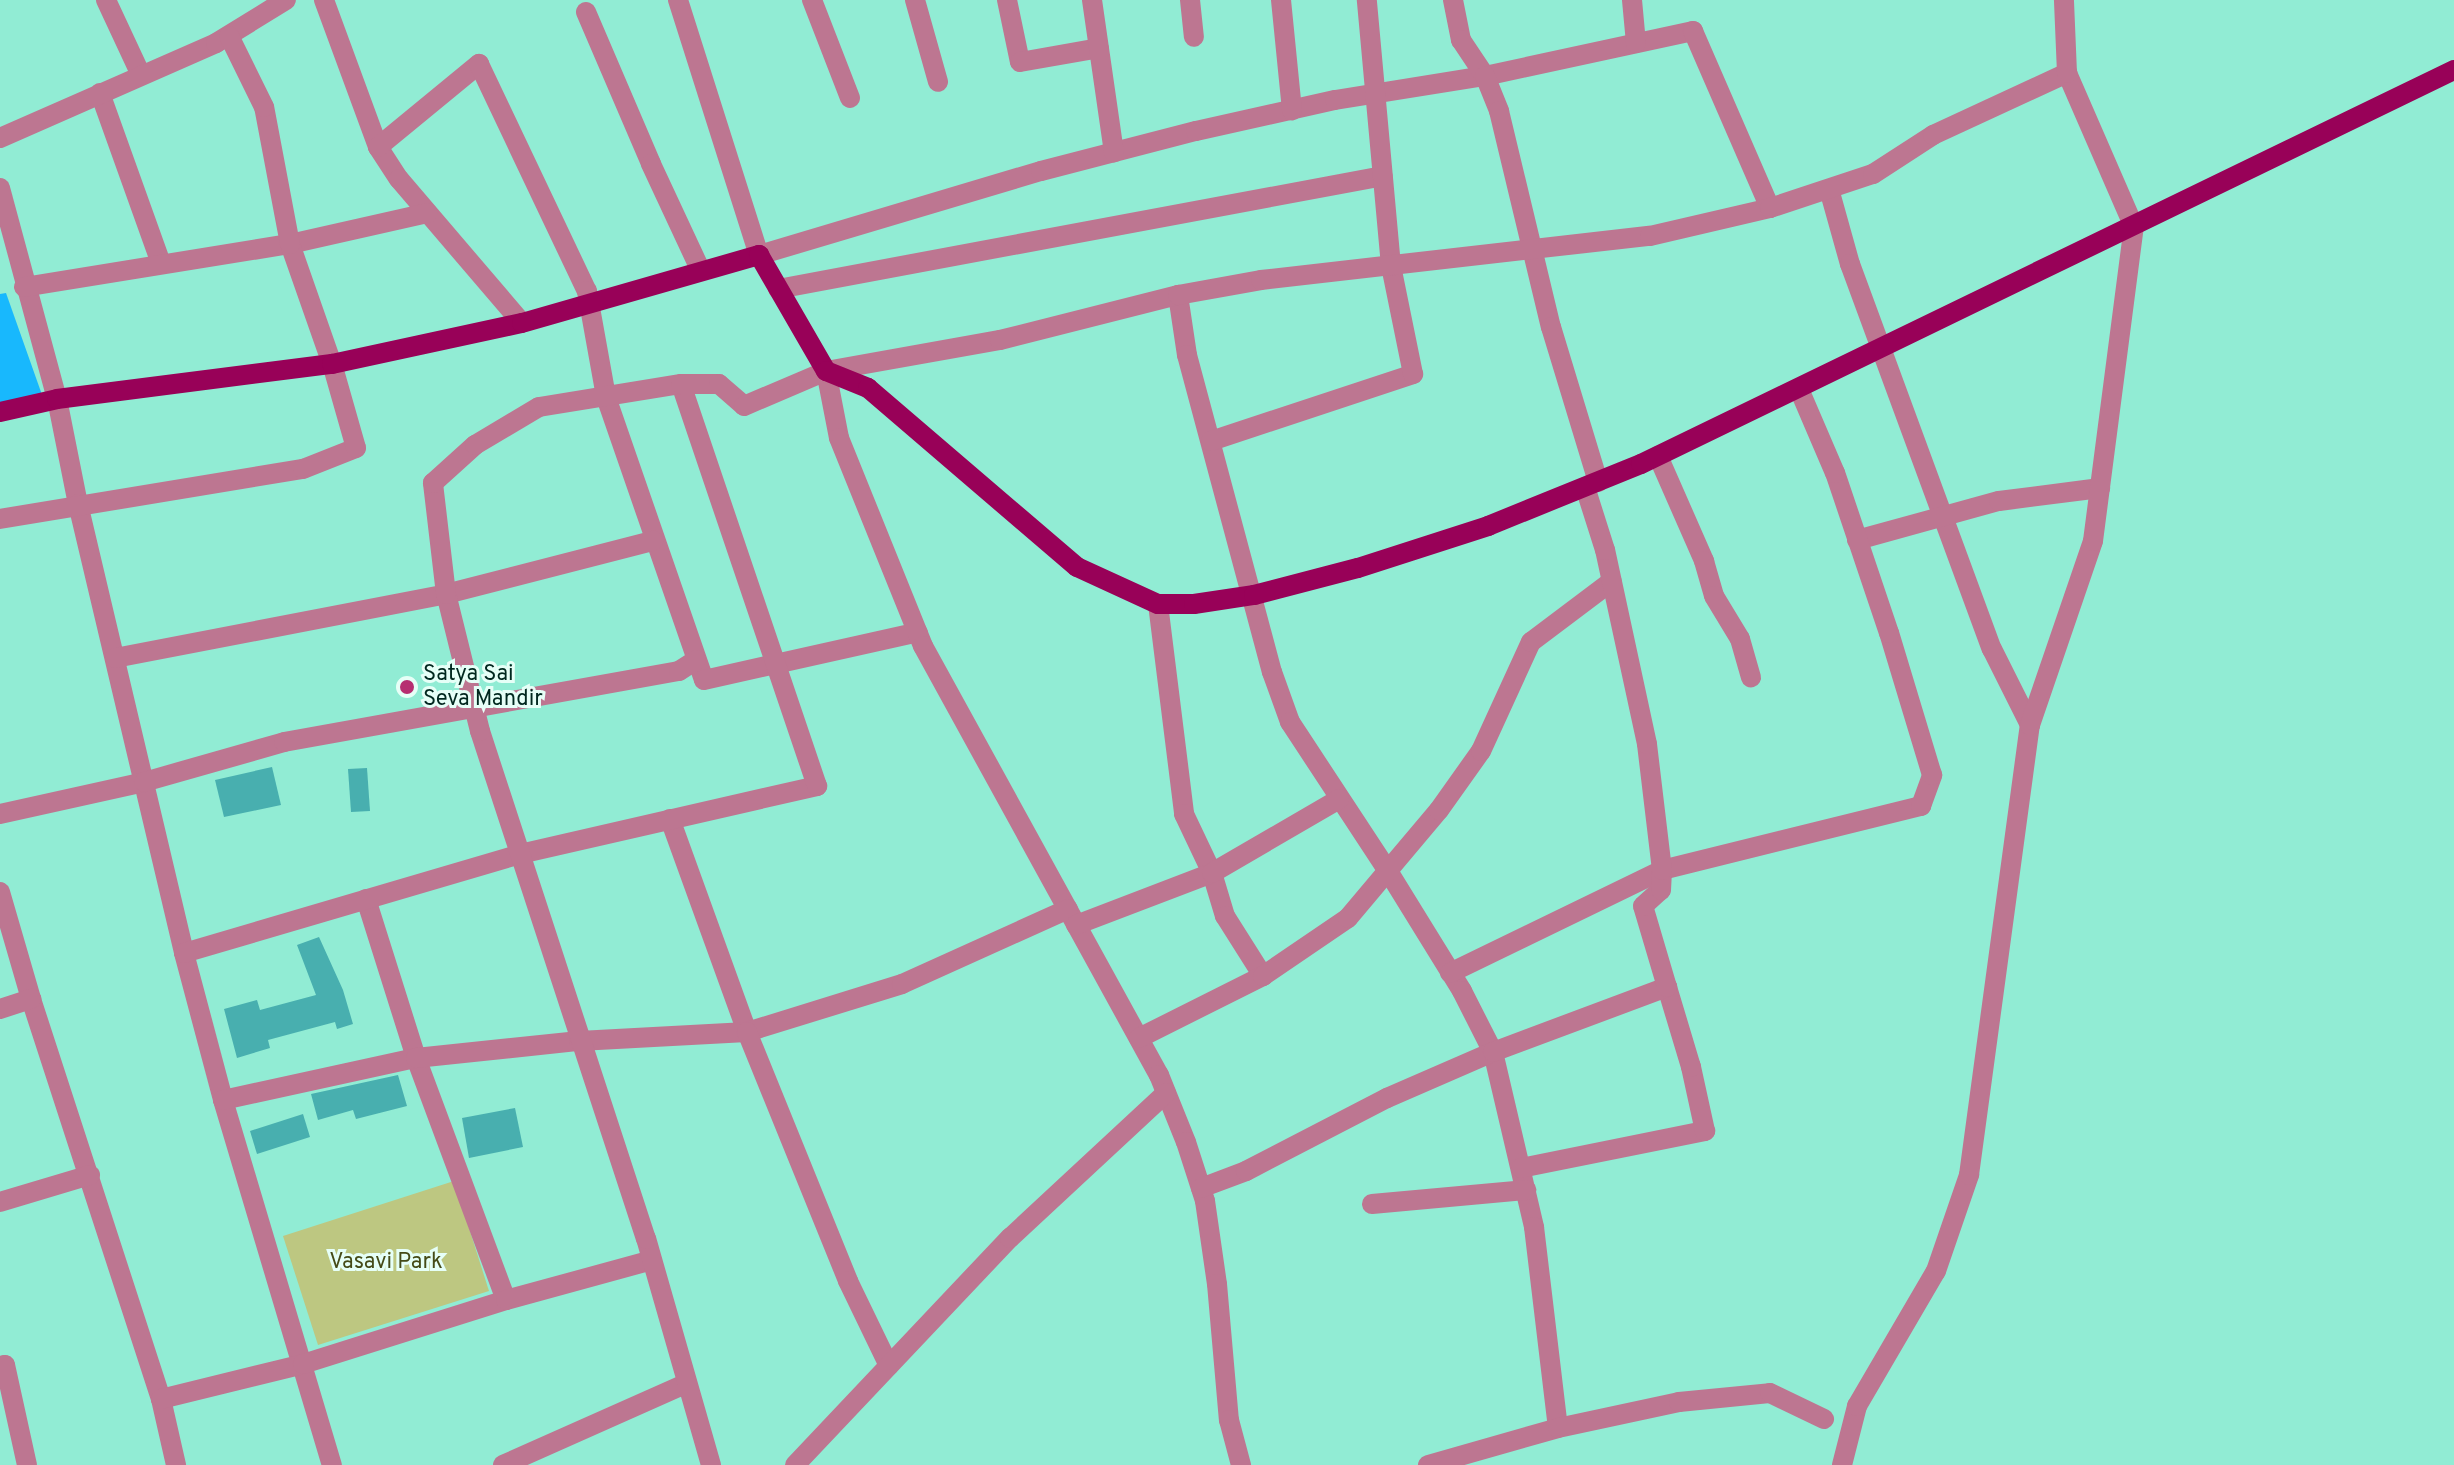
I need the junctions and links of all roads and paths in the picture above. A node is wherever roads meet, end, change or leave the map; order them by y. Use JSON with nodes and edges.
{"nodes":[{"id":1,"x":106,"y":0,"type":"edge"},
{"id":2,"x":286,"y":0,"type":"edge"},
{"id":3,"x":324,"y":0,"type":"edge"},
{"id":4,"x":678,"y":0,"type":"edge"},
{"id":5,"x":812,"y":0,"type":"edge"},
{"id":6,"x":915,"y":0,"type":"edge"},
{"id":7,"x":1007,"y":0,"type":"edge"},
{"id":8,"x":1092,"y":0,"type":"edge"},
{"id":9,"x":1190,"y":0,"type":"edge"},
{"id":10,"x":1281,"y":0,"type":"edge"},
{"id":11,"x":1367,"y":0,"type":"edge"},
{"id":12,"x":1453,"y":0,"type":"edge"},
{"id":13,"x":1632,"y":0,"type":"edge"},
{"id":14,"x":2064,"y":0,"type":"edge"},
{"id":15,"x":253,"y":9,"type":"edge"},
{"id":16,"x":586,"y":12,"type":"dead end"},
{"id":17,"x":229,"y":36,"type":"junction"},
{"id":18,"x":1194,"y":37,"type":"dead end"},
{"id":19,"x":1636,"y":43,"type":"junction"},
{"id":20,"x":1099,"y":48,"type":"junction"},
{"id":21,"x":2454,"y":70,"type":"edge"},
{"id":22,"x":2067,"y":73,"type":"junction"},
{"id":23,"x":141,"y":75,"type":"junction"},
{"id":24,"x":1485,"y":76,"type":"junction"},
{"id":25,"x":938,"y":82,"type":"dead end"},
{"id":26,"x":100,"y":93,"type":"junction"},
{"id":27,"x":1376,"y":94,"type":"junction"},
{"id":28,"x":850,"y":98,"type":"dead end"},
{"id":29,"x":1292,"y":110,"type":"junction"},
{"id":30,"x":1,"y":136,"type":"edge"},
{"id":31,"x":378,"y":147,"type":"junction"},
{"id":32,"x":1114,"y":152,"type":"junction"},
{"id":33,"x":1383,"y":176,"type":"junction"},
{"id":34,"x":0,"y":188,"type":"edge"},
{"id":35,"x":1829,"y":189,"type":"junction"},
{"id":36,"x":1770,"y":208,"type":"junction"},
{"id":37,"x":428,"y":213,"type":"junction"},
{"id":38,"x":2134,"y":227,"type":"junction"},
{"id":39,"x":290,"y":244,"type":"junction"},
{"id":40,"x":1532,"y":248,"type":"junction"},
{"id":41,"x":759,"y":255,"type":"junction"},
{"id":42,"x":161,"y":263,"type":"junction"},
{"id":43,"x":1391,"y":266,"type":"junction"},
{"id":44,"x":701,"y":271,"type":"junction"},
{"id":45,"x":24,"y":287,"type":"junction"},
{"id":46,"x":778,"y":289,"type":"junction"},
{"id":47,"x":1178,"y":295,"type":"junction"},
{"id":48,"x":589,"y":303,"type":"junction"},
{"id":49,"x":522,"y":323,"type":"junction"},
{"id":50,"x":1883,"y":349,"type":"junction"},
{"id":51,"x":332,"y":364,"type":"junction"},
{"id":52,"x":826,"y":371,"type":"junction"},
{"id":53,"x":681,"y":384,"type":"junction"},
{"id":54,"x":1799,"y":389,"type":"junction"},
{"id":55,"x":606,"y":397,"type":"junction"},
{"id":56,"x":57,"y":399,"type":"junction"},
{"id":57,"x":0,"y":412,"type":"edge"},
{"id":58,"x":1211,"y":441,"type":"junction"},
{"id":59,"x":1658,"y":456,"type":"junction"},
{"id":60,"x":1592,"y":484,"type":"junction"},
{"id":61,"x":2100,"y":488,"type":"junction"},
{"id":62,"x":78,"y":504,"type":"junction"},
{"id":63,"x":1944,"y":516,"type":"junction"},
{"id":64,"x":0,"y":519,"type":"edge"},
{"id":65,"x":1857,"y":540,"type":"junction"},
{"id":66,"x":653,"y":541,"type":"junction"},
{"id":67,"x":1612,"y":581,"type":"junction"},
{"id":68,"x":446,"y":594,"type":"junction"},
{"id":69,"x":1254,"y":595,"type":"junction"},
{"id":70,"x":1158,"y":604,"type":"junction"},
{"id":71,"x":918,"y":632,"type":"junction"},
{"id":72,"x":115,"y":658,"type":"junction"},
{"id":73,"x":696,"y":660,"type":"junction"},
{"id":74,"x":778,"y":664,"type":"junction"},
{"id":75,"x":1751,"y":677,"type":"dead end"},
{"id":76,"x":474,"y":709,"type":"junction"},
{"id":77,"x":2030,"y":725,"type":"junction"},
{"id":78,"x":144,"y":782,"type":"junction"},
{"id":79,"x":1339,"y":799,"type":"junction"},
{"id":80,"x":0,"y":814,"type":"edge"},
{"id":81,"x":670,"y":819,"type":"junction"},
{"id":82,"x":520,"y":854,"type":"junction"},
{"id":83,"x":1662,"y":870,"type":"junction"},
{"id":84,"x":1388,"y":871,"type":"junction"},
{"id":85,"x":1212,"y":873,"type":"junction"},
{"id":86,"x":0,"y":892,"type":"edge"},
{"id":87,"x":366,"y":899,"type":"junction"},
{"id":88,"x":1072,"y":917,"type":"junction"},
{"id":89,"x":184,"y":953,"type":"junction"},
{"id":90,"x":1450,"y":973,"type":"junction"},
{"id":91,"x":1263,"y":976,"type":"junction"},
{"id":92,"x":1667,"y":987,"type":"junction"},
{"id":93,"x":31,"y":999,"type":"junction"},
{"id":94,"x":0,"y":1009,"type":"edge"},
{"id":95,"x":747,"y":1032,"type":"junction"},
{"id":96,"x":1139,"y":1038,"type":"junction"},
{"id":97,"x":579,"y":1041,"type":"junction"},
{"id":98,"x":1493,"y":1052,"type":"junction"},
{"id":99,"x":416,"y":1058,"type":"junction"},
{"id":100,"x":1166,"y":1093,"type":"junction"},
{"id":101,"x":223,"y":1100,"type":"junction"},
{"id":102,"x":1521,"y":1168,"type":"junction"},
{"id":103,"x":90,"y":1175,"type":"junction"},
{"id":104,"x":1201,"y":1188,"type":"junction"},
{"id":105,"x":1526,"y":1190,"type":"junction"},
{"id":106,"x":0,"y":1202,"type":"edge"},
{"id":107,"x":1372,"y":1204,"type":"dead end"},
{"id":108,"x":652,"y":1260,"type":"junction"},
{"id":109,"x":506,"y":1300,"type":"junction"},
{"id":110,"x":303,"y":1364,"type":"junction"},
{"id":111,"x":0,"y":1366,"type":"edge"},
{"id":112,"x":889,"y":1366,"type":"junction"},
{"id":113,"x":685,"y":1384,"type":"junction"},
{"id":114,"x":161,"y":1399,"type":"junction"},
{"id":115,"x":1824,"y":1419,"type":"dead end"},
{"id":116,"x":1558,"y":1428,"type":"junction"},
{"id":117,"x":27,"y":1465,"type":"edge"},
{"id":118,"x":176,"y":1465,"type":"edge"},
{"id":119,"x":332,"y":1465,"type":"edge"},
{"id":120,"x":503,"y":1465,"type":"edge"},
{"id":121,"x":711,"y":1465,"type":"edge"},
{"id":122,"x":795,"y":1465,"type":"edge"},
{"id":123,"x":1241,"y":1465,"type":"edge"},
{"id":124,"x":1428,"y":1465,"type":"edge"},
{"id":125,"x":1842,"y":1465,"type":"edge"}],
"edges":[{"from":1,"to":23,"type":"street"},
{"from":2,"to":15,"type":"street"},
{"from":3,"to":31,"type":"street"},
{"from":4,"to":41,"type":"street"},
{"from":5,"to":28,"type":"street"},
{"from":6,"to":25,"type":"street"},
{"from":7,"to":20,"type":"street"},
{"from":8,"to":20,"type":"street"},
{"from":9,"to":18,"type":"street"},
{"from":10,"to":29,"type":"street"},
{"from":11,"to":27,"type":"street"},
{"from":12,"to":24,"type":"street"},
{"from":13,"to":19,"type":"street"},
{"from":14,"to":22,"type":"street"},
{"from":15,"to":17,"type":"street"},
{"from":16,"to":44,"type":"street"},
{"from":17,"to":23,"type":"street"},
{"from":17,"to":39,"type":"street"},
{"from":19,"to":24,"type":"street"},
{"from":19,"to":36,"type":"street"},
{"from":20,"to":32,"type":"street"},
{"from":21,"to":38,"type":"main road"},
{"from":22,"to":35,"type":"street"},
{"from":22,"to":38,"type":"street"},
{"from":23,"to":26,"type":"street"},
{"from":24,"to":27,"type":"street"},
{"from":24,"to":40,"type":"street"},
{"from":26,"to":30,"type":"street"},
{"from":26,"to":42,"type":"street"},
{"from":27,"to":29,"type":"street"},
{"from":27,"to":33,"type":"street"},
{"from":29,"to":32,"type":"street"},
{"from":31,"to":37,"type":"street"},
{"from":31,"to":48,"type":"street"},
{"from":32,"to":41,"type":"street"},
{"from":33,"to":43,"type":"street"},
{"from":33,"to":46,"type":"street"},
{"from":34,"to":45,"type":"street"},
{"from":35,"to":36,"type":"street"},
{"from":35,"to":50,"type":"street"},
{"from":36,"to":40,"type":"street"},
{"from":37,"to":39,"type":"street"},
{"from":37,"to":49,"type":"street"},
{"from":38,"to":50,"type":"main road"},
{"from":38,"to":61,"type":"street"},
{"from":39,"to":42,"type":"street"},
{"from":39,"to":51,"type":"street"},
{"from":40,"to":43,"type":"street"},
{"from":40,"to":60,"type":"street"},
{"from":41,"to":44,"type":"main road"},
{"from":41,"to":46,"type":"main road"},
{"from":42,"to":45,"type":"street"},
{"from":43,"to":47,"type":"street"},
{"from":43,"to":58,"type":"street"},
{"from":44,"to":48,"type":"main road"},
{"from":45,"to":56,"type":"street"},
{"from":46,"to":52,"type":"main road"},
{"from":47,"to":52,"type":"street"},
{"from":47,"to":58,"type":"street"},
{"from":48,"to":49,"type":"main road"},
{"from":48,"to":55,"type":"street"},
{"from":49,"to":51,"type":"main road"},
{"from":50,"to":54,"type":"main road"},
{"from":50,"to":63,"type":"street"},
{"from":51,"to":56,"type":"main road"},
{"from":51,"to":62,"type":"street"},
{"from":52,"to":53,"type":"street"},
{"from":52,"to":70,"type":"main road"},
{"from":52,"to":71,"type":"street"},
{"from":53,"to":55,"type":"street"},
{"from":53,"to":74,"type":"street"},
{"from":54,"to":59,"type":"main road"},
{"from":54,"to":65,"type":"street"},
{"from":55,"to":66,"type":"street"},
{"from":55,"to":68,"type":"street"},
{"from":56,"to":57,"type":"main road"},
{"from":56,"to":62,"type":"street"},
{"from":58,"to":69,"type":"street"},
{"from":59,"to":60,"type":"main road"},
{"from":59,"to":75,"type":"street"},
{"from":60,"to":67,"type":"street"},
{"from":60,"to":69,"type":"main road"},
{"from":61,"to":63,"type":"street"},
{"from":61,"to":77,"type":"street"},
{"from":62,"to":64,"type":"street"},
{"from":62,"to":72,"type":"street"},
{"from":63,"to":65,"type":"street"},
{"from":63,"to":77,"type":"street"},
{"from":65,"to":83,"type":"street"},
{"from":66,"to":68,"type":"street"},
{"from":66,"to":73,"type":"street"},
{"from":67,"to":83,"type":"street"},
{"from":67,"to":84,"type":"street"},
{"from":68,"to":72,"type":"street"},
{"from":68,"to":76,"type":"street"},
{"from":69,"to":70,"type":"main road"},
{"from":69,"to":79,"type":"street"},
{"from":70,"to":85,"type":"street"},
{"from":71,"to":74,"type":"street"},
{"from":71,"to":88,"type":"street"},
{"from":72,"to":78,"type":"street"},
{"from":73,"to":74,"type":"street"},
{"from":73,"to":76,"type":"street"},
{"from":74,"to":81,"type":"street"},
{"from":76,"to":78,"type":"street"},
{"from":76,"to":82,"type":"street"},
{"from":77,"to":125,"type":"street"},
{"from":78,"to":80,"type":"street"},
{"from":78,"to":89,"type":"street"},
{"from":79,"to":84,"type":"street"},
{"from":79,"to":85,"type":"street"},
{"from":81,"to":82,"type":"street"},
{"from":81,"to":95,"type":"street"},
{"from":82,"to":87,"type":"street"},
{"from":82,"to":97,"type":"street"},
{"from":83,"to":90,"type":"street"},
{"from":83,"to":92,"type":"street"},
{"from":84,"to":90,"type":"street"},
{"from":84,"to":91,"type":"street"},
{"from":85,"to":88,"type":"street"},
{"from":85,"to":91,"type":"street"},
{"from":86,"to":93,"type":"street"},
{"from":87,"to":89,"type":"street"},
{"from":87,"to":99,"type":"street"},
{"from":88,"to":95,"type":"street"},
{"from":88,"to":96,"type":"street"},
{"from":89,"to":101,"type":"street"},
{"from":90,"to":98,"type":"street"},
{"from":91,"to":96,"type":"street"},
{"from":92,"to":98,"type":"street"},
{"from":92,"to":102,"type":"street"},
{"from":93,"to":94,"type":"street"},
{"from":93,"to":103,"type":"street"},
{"from":95,"to":97,"type":"street"},
{"from":95,"to":112,"type":"street"},
{"from":96,"to":100,"type":"street"},
{"from":97,"to":99,"type":"street"},
{"from":97,"to":108,"type":"street"},
{"from":98,"to":102,"type":"street"},
{"from":98,"to":104,"type":"street"},
{"from":99,"to":101,"type":"street"},
{"from":99,"to":109,"type":"street"},
{"from":100,"to":104,"type":"street"},
{"from":100,"to":112,"type":"street"},
{"from":101,"to":110,"type":"street"},
{"from":102,"to":105,"type":"street"},
{"from":103,"to":106,"type":"street"},
{"from":103,"to":114,"type":"street"},
{"from":104,"to":123,"type":"street"},
{"from":105,"to":107,"type":"street"},
{"from":105,"to":116,"type":"street"},
{"from":108,"to":109,"type":"street"},
{"from":108,"to":113,"type":"street"},
{"from":109,"to":110,"type":"street"},
{"from":110,"to":114,"type":"street"},
{"from":110,"to":119,"type":"street"},
{"from":111,"to":117,"type":"street"},
{"from":112,"to":122,"type":"street"},
{"from":113,"to":120,"type":"street"},
{"from":113,"to":121,"type":"street"},
{"from":114,"to":118,"type":"street"},
{"from":115,"to":116,"type":"street"},
{"from":116,"to":124,"type":"street"}]}
